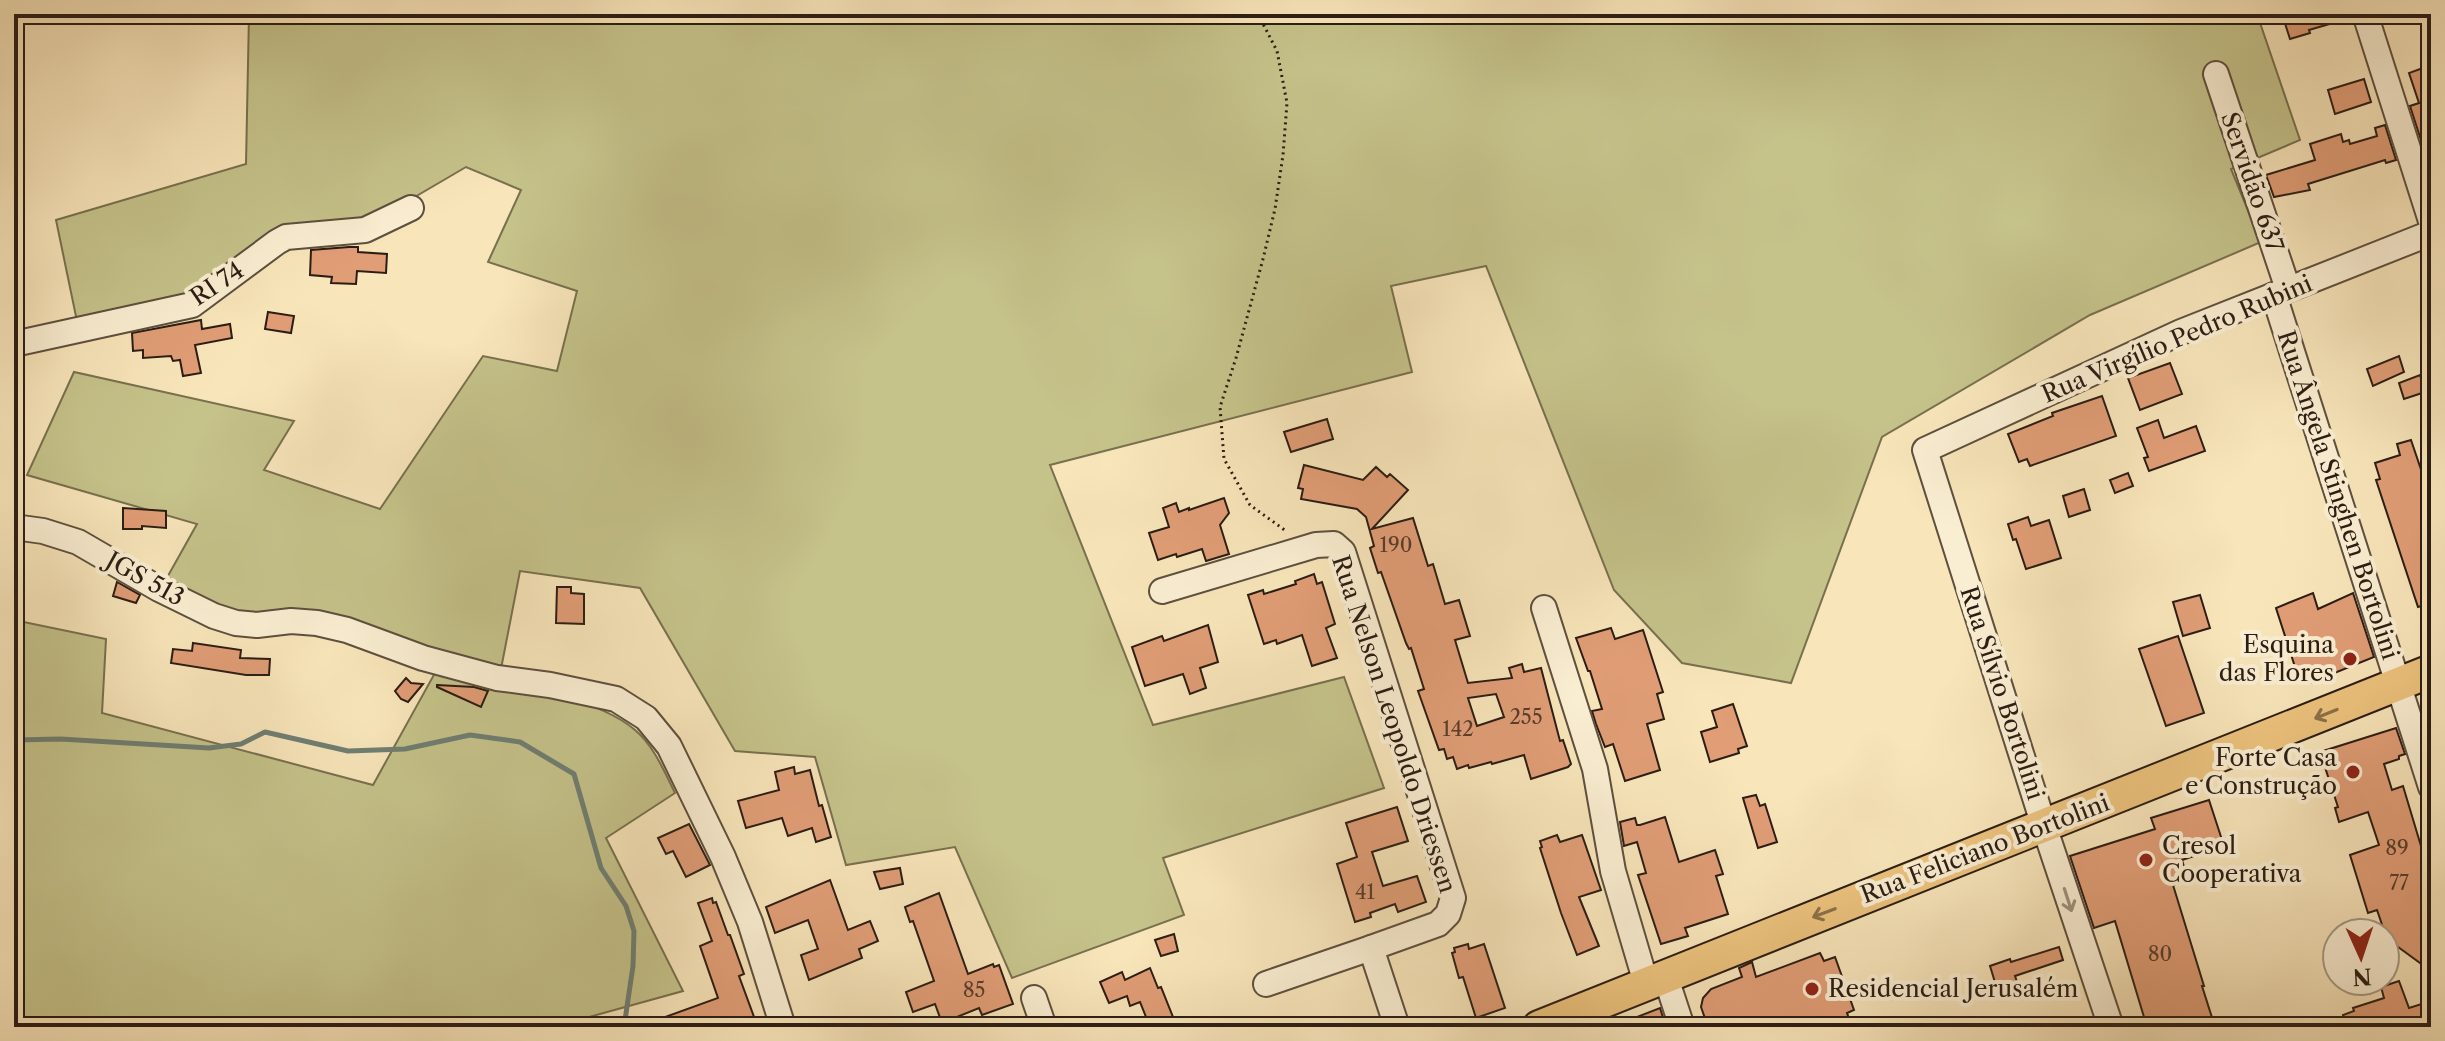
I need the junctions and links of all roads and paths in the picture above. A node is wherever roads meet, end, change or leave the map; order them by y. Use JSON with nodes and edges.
{"nodes":[{"id":1,"x":1258,"y":14,"type":"edge"},
{"id":2,"x":2367,"y":20,"type":"dead end"},
{"id":3,"x":2216,"y":74,"type":"dead end"},
{"id":4,"x":411,"y":208,"type":"dead end"},
{"id":5,"x":2431,"y":221,"type":"edge"},
{"id":6,"x":2431,"y":233,"type":"edge"},
{"id":7,"x":2281,"y":292,"type":"junction"},
{"id":8,"x":14,"y":344,"type":"edge"},
{"id":9,"x":1925,"y":450,"type":"joint"},
{"id":10,"x":14,"y":527,"type":"edge"},
{"id":11,"x":1316,"y":545,"type":"junction"},
{"id":12,"x":1162,"y":591,"type":"dead end"},
{"id":13,"x":1544,"y":608,"type":"dead end"},
{"id":14,"x":2431,"y":671,"type":"edge"},
{"id":15,"x":2398,"y":685,"type":"junction"},
{"id":16,"x":2431,"y":787,"type":"edge"},
{"id":17,"x":2044,"y":826,"type":"junction"},
{"id":18,"x":1371,"y":948,"type":"junction"},
{"id":19,"x":1656,"y":979,"type":"junction"},
{"id":20,"x":1266,"y":984,"type":"dead end"},
{"id":21,"x":1034,"y":998,"type":"dead end"},
{"id":22,"x":783,"y":1027,"type":"edge"},
{"id":23,"x":1044,"y":1027,"type":"edge"},
{"id":24,"x":1397,"y":1027,"type":"edge"},
{"id":25,"x":1539,"y":1027,"type":"edge"},
{"id":26,"x":1682,"y":1027,"type":"edge"},
{"id":27,"x":2111,"y":1027,"type":"edge"}],
"edges":[{"from":1,"to":11,"type":"path"},
{"from":2,"to":5,"type":"street"},
{"from":3,"to":7,"type":"street","name":"Servidão 637"},
{"from":4,"to":8,"type":"street","name":"RI 74"},
{"from":6,"to":7,"type":"street","name":"Rua Virgílio Pedro Rubini"},
{"from":7,"to":9,"type":"street","name":"Rua Virgílio Pedro Rubini"},
{"from":7,"to":15,"type":"street","name":"Rua Ângela Stinghen Bortolini"},
{"from":9,"to":17,"type":"street","name":"Rua Sílvio Bortolini"},
{"from":10,"to":22,"type":"street","name":"JGS 513"},
{"from":11,"to":12,"type":"street","name":"Rua Nelson Leopoldo Driessen"},
{"from":11,"to":18,"type":"street","name":"Rua Nelson Leopoldo Driessen"},
{"from":13,"to":19,"type":"street"},
{"from":14,"to":15,"type":"main road","name":"Rua Feliciano Bortolini"},
{"from":15,"to":16,"type":"street","name":"Rua Ângela Stinghen Bortolini"},
{"from":15,"to":17,"type":"main road","name":"Rua Feliciano Bortolini","one_way":true},
{"from":17,"to":19,"type":"main road","name":"Rua Feliciano Bortolini","one_way":true},
{"from":17,"to":27,"type":"street","name":"Rua Sílvio Bortolini","one_way":true},
{"from":18,"to":20,"type":"street"},
{"from":18,"to":24,"type":"street"},
{"from":19,"to":25,"type":"main road","name":"Rua Feliciano Bortolini"},
{"from":19,"to":26,"type":"street"},
{"from":21,"to":23,"type":"street"}]}
